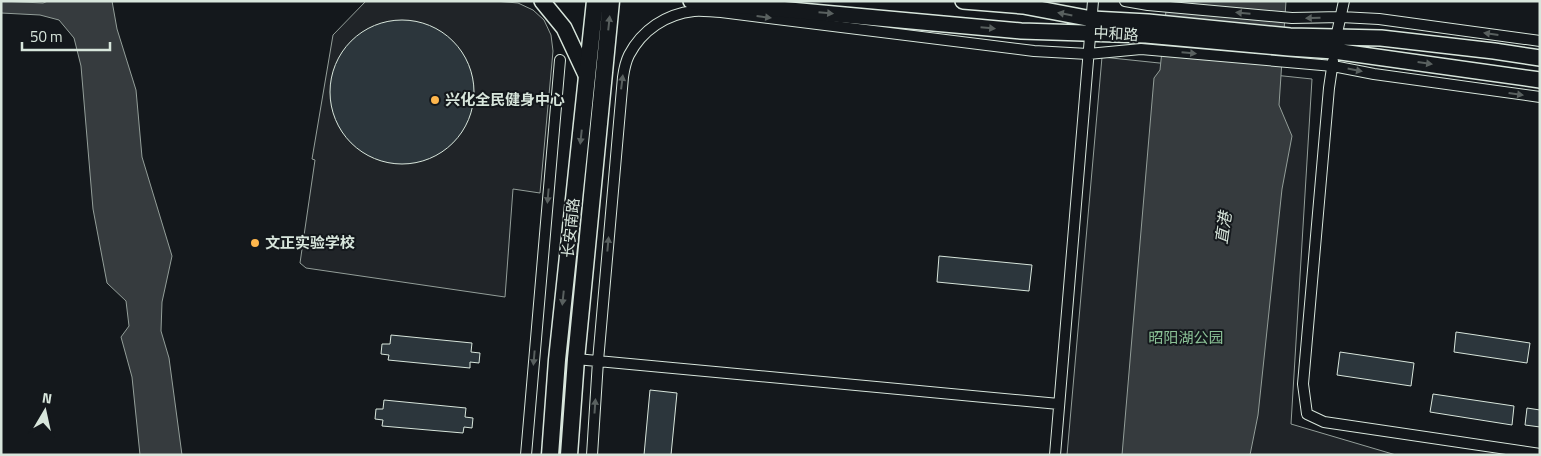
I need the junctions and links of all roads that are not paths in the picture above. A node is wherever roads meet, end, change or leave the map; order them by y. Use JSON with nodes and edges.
{"nodes":[{"id":1,"x":542,"y":1,"type":"edge"},
{"id":2,"x":595,"y":1,"type":"edge"},
{"id":3,"x":611,"y":1,"type":"edge"},
{"id":4,"x":691,"y":1,"type":"edge"},
{"id":5,"x":962,"y":1,"type":"edge"},
{"id":6,"x":1093,"y":1,"type":"edge"},
{"id":7,"x":1125,"y":1,"type":"edge"},
{"id":8,"x":1344,"y":1,"type":"edge"},
{"id":9,"x":1341,"y":16,"type":"junction"},
{"id":10,"x":1092,"y":26,"type":"junction"},
{"id":11,"x":1145,"y":35,"type":"junction"},
{"id":12,"x":1540,"y":41,"type":"edge"},
{"id":13,"x":1334,"y":51,"type":"junction"},
{"id":14,"x":1088,"y":54,"type":"junction"},
{"id":15,"x":1540,"y":58,"type":"edge"},
{"id":16,"x":560,"y":60,"type":"dead end"},
{"id":17,"x":587,"y":78,"type":"junction"},
{"id":18,"x":1540,"y":80,"type":"edge"},
{"id":19,"x":1540,"y":97,"type":"edge"},
{"id":20,"x":576,"y":359,"type":"junction"},
{"id":21,"x":598,"y":361,"type":"junction"},
{"id":22,"x":1060,"y":404,"type":"junction"},
{"id":23,"x":1540,"y":454,"type":"edge"},
{"id":24,"x":526,"y":455,"type":"edge"},
{"id":25,"x":550,"y":455,"type":"edge"},
{"id":26,"x":569,"y":455,"type":"edge"},
{"id":27,"x":592,"y":455,"type":"edge"},
{"id":28,"x":1055,"y":455,"type":"edge"}],
"edges":[{"from":1,"to":17,"type":"main road"},
{"from":2,"to":17,"type":"main road","name":"长安南路"},
{"from":20,"to":3,"type":"main road","name":"长安南路","one_way":true},
{"from":4,"to":10,"type":"main road","name":"中和路","one_way":true},
{"from":10,"to":5,"type":"main road","name":"中和路","one_way":true},
{"from":6,"to":10,"type":"street"},
{"from":9,"to":7,"type":"street","one_way":true},
{"from":8,"to":9,"type":"street"},
{"from":12,"to":9,"type":"street","one_way":true},
{"from":9,"to":13,"type":"street"},
{"from":10,"to":11,"type":"main road","name":"中和路"},
{"from":10,"to":14,"type":"street"},
{"from":11,"to":13,"type":"main road","name":"中和路"},
{"from":11,"to":14,"type":"street"},
{"from":13,"to":15,"type":"main road","name":"中和路"},
{"from":13,"to":18,"type":"main road","name":"中和路","one_way":true},
{"from":13,"to":19,"type":"street","one_way":true},
{"from":13,"to":23,"type":"street"},
{"from":21,"to":14,"type":"street","one_way":true},
{"from":14,"to":22,"type":"street"},
{"from":16,"to":24,"type":"street","one_way":true},
{"from":17,"to":25,"type":"main road","name":"长安南路","one_way":true},
{"from":20,"to":21,"type":"street"},
{"from":20,"to":26,"type":"main road","name":"长安南路"},
{"from":21,"to":22,"type":"street"},
{"from":27,"to":21,"type":"street","one_way":true},
{"from":22,"to":28,"type":"street"}]}
